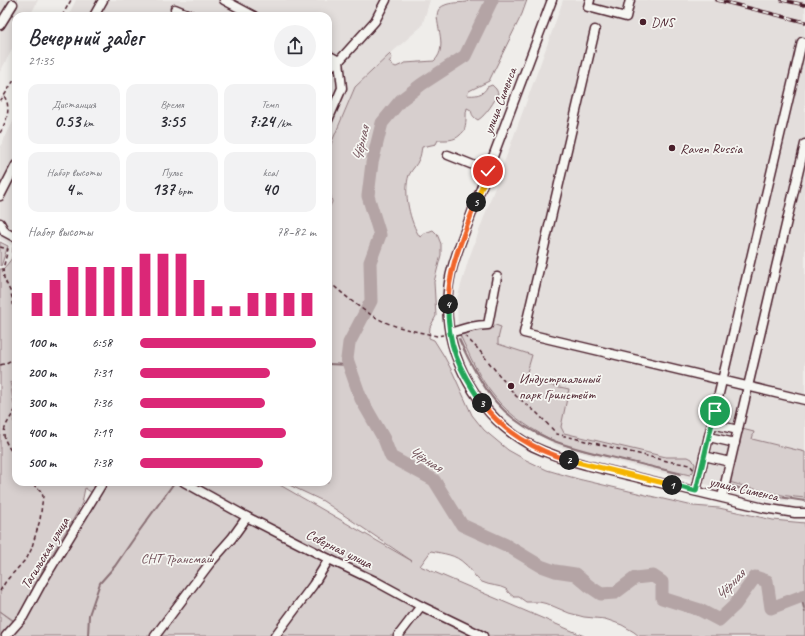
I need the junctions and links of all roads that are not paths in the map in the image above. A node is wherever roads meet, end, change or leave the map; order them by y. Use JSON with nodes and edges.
{"nodes":[{"id":1,"x":103,"y":0,"type":"edge"},
{"id":2,"x":224,"y":0,"type":"edge"},
{"id":3,"x":386,"y":0,"type":"edge"},
{"id":4,"x":552,"y":0,"type":"edge"},
{"id":5,"x":590,"y":0,"type":"edge"},
{"id":6,"x":630,"y":0,"type":"edge"},
{"id":7,"x":13,"y":4,"type":"dead end"},
{"id":8,"x":175,"y":9,"type":"dead end"},
{"id":9,"x":96,"y":12,"type":"edge"},
{"id":10,"x":182,"y":12,"type":"edge"},
{"id":11,"x":246,"y":12,"type":"edge"},
{"id":12,"x":0,"y":25,"type":"edge"},
{"id":13,"x":596,"y":30,"type":"dead end"},
{"id":14,"x":805,"y":43,"type":"edge"},
{"id":15,"x":332,"y":57,"type":"edge"},
{"id":16,"x":338,"y":61,"type":"junction"},
{"id":17,"x":332,"y":65,"type":"edge"},
{"id":18,"x":332,"y":111,"type":"edge"},
{"id":19,"x":805,"y":144,"type":"edge"},
{"id":20,"x":448,"y":155,"type":"dead end"},
{"id":21,"x":488,"y":171,"type":"junction"},
{"id":22,"x":12,"y":173,"type":"edge"},
{"id":23,"x":0,"y":196,"type":"edge"},
{"id":24,"x":0,"y":223,"type":"edge"},
{"id":25,"x":12,"y":236,"type":"edge"},
{"id":26,"x":497,"y":277,"type":"dead end"},
{"id":27,"x":445,"y":334,"type":"junction"},
{"id":28,"x":722,"y":380,"type":"junction"},
{"id":29,"x":748,"y":386,"type":"junction"},
{"id":30,"x":805,"y":400,"type":"edge"},
{"id":31,"x":712,"y":424,"type":"junction"},
{"id":32,"x":738,"y":430,"type":"junction"},
{"id":33,"x":709,"y":437,"type":"junction"},
{"id":34,"x":735,"y":443,"type":"junction"},
{"id":35,"x":704,"y":456,"type":"junction"},
{"id":36,"x":730,"y":462,"type":"junction"},
{"id":37,"x":102,"y":486,"type":"edge"},
{"id":38,"x":191,"y":486,"type":"edge"},
{"id":39,"x":696,"y":491,"type":"junction"},
{"id":40,"x":722,"y":497,"type":"junction"},
{"id":41,"x":805,"y":513,"type":"edge"},
{"id":42,"x":247,"y":517,"type":"junction"},
{"id":43,"x":329,"y":559,"type":"junction"},
{"id":44,"x":421,"y":606,"type":"junction"},
{"id":45,"x":0,"y":632,"type":"edge"},
{"id":46,"x":6,"y":636,"type":"edge"},
{"id":47,"x":155,"y":636,"type":"edge"},
{"id":48,"x":274,"y":636,"type":"edge"},
{"id":49,"x":398,"y":636,"type":"edge"},
{"id":50,"x":483,"y":636,"type":"edge"}],
"edges":[{"from":1,"to":9,"type":"street"},
{"from":2,"to":11,"type":"street"},
{"from":3,"to":16,"type":"street"},
{"from":4,"to":21,"type":"street","name":"улица Сименса"},
{"from":5,"to":6,"type":"street"},
{"from":7,"to":12,"type":"street"},
{"from":8,"to":10,"type":"street"},
{"from":13,"to":28,"type":"street"},
{"from":14,"to":28,"type":"street"},
{"from":15,"to":16,"type":"street"},
{"from":16,"to":17,"type":"street"},
{"from":16,"to":18,"type":"street"},
{"from":19,"to":29,"type":"street"},
{"from":20,"to":21,"type":"street"},
{"from":21,"to":27,"type":"street","name":"улица Сименса"},
{"from":22,"to":23,"type":"street"},
{"from":24,"to":25,"type":"street"},
{"from":26,"to":27,"type":"street"},
{"from":27,"to":39,"type":"street","name":"улица Сименса"},
{"from":28,"to":29,"type":"street"},
{"from":28,"to":31,"type":"street"},
{"from":29,"to":30,"type":"street"},
{"from":29,"to":32,"type":"street"},
{"from":31,"to":32,"type":"street"},
{"from":31,"to":33,"type":"street"},
{"from":32,"to":34,"type":"street"},
{"from":33,"to":34,"type":"street"},
{"from":33,"to":35,"type":"street"},
{"from":34,"to":36,"type":"street"},
{"from":35,"to":36,"type":"street"},
{"from":35,"to":39,"type":"street"},
{"from":36,"to":40,"type":"street"},
{"from":37,"to":46,"type":"street","name":"Тагильская улица"},
{"from":38,"to":42,"type":"street","name":"Северная улица"},
{"from":39,"to":40,"type":"street","name":"улица Сименса"},
{"from":40,"to":41,"type":"street","name":"улица Сименса"},
{"from":42,"to":43,"type":"street","name":"Северная улица"},
{"from":42,"to":47,"type":"street"},
{"from":43,"to":44,"type":"street","name":"Северная улица"},
{"from":43,"to":48,"type":"street"},
{"from":44,"to":49,"type":"street"},
{"from":44,"to":50,"type":"street","name":"Северная улица"},
{"from":45,"to":46,"type":"street"}]}
